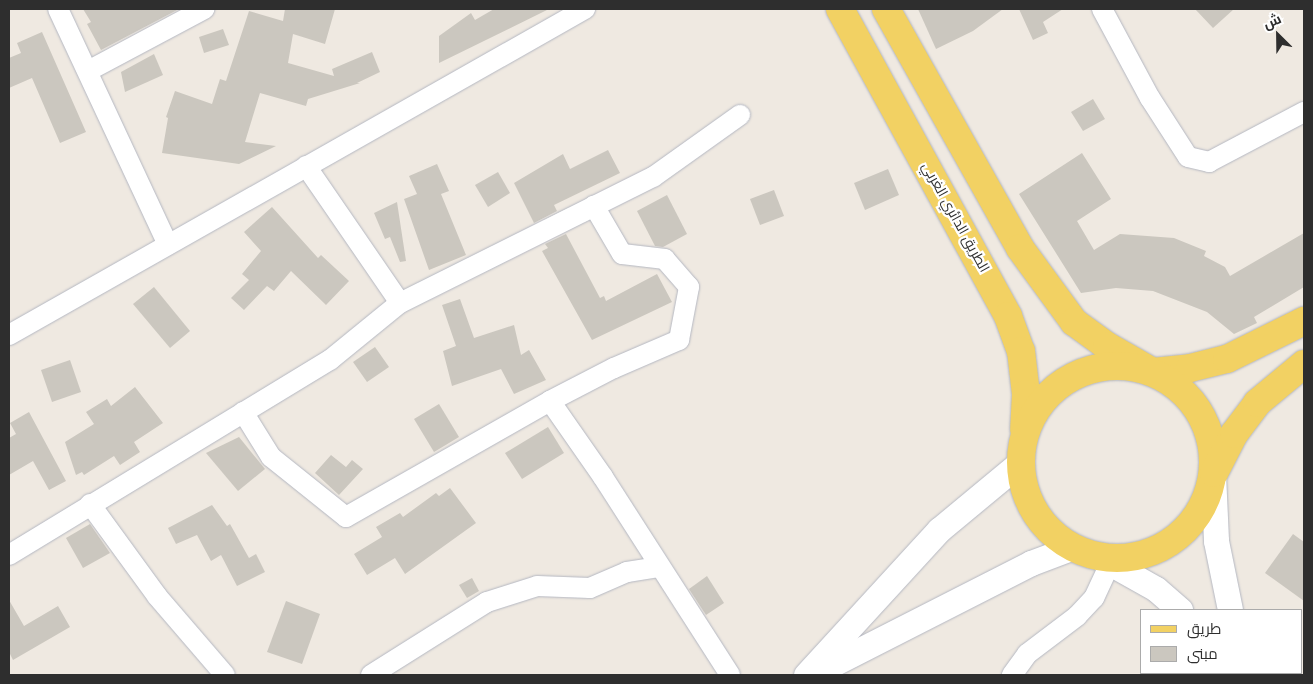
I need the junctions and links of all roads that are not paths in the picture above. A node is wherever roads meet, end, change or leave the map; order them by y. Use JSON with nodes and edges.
{"nodes":[{"id":1,"x":58,"y":9,"type":"edge"},
{"id":2,"x":204,"y":9,"type":"edge"},
{"id":3,"x":585,"y":9,"type":"edge"},
{"id":4,"x":840,"y":9,"type":"edge"},
{"id":5,"x":886,"y":9,"type":"edge"},
{"id":6,"x":1102,"y":9,"type":"edge"},
{"id":7,"x":88,"y":71,"type":"junction"},
{"id":8,"x":1304,"y":112,"type":"edge"},
{"id":9,"x":740,"y":115,"type":"dead end"},
{"id":10,"x":306,"y":166,"type":"junction"},
{"id":11,"x":594,"y":206,"type":"junction"},
{"id":12,"x":168,"y":245,"type":"junction"},
{"id":13,"x":400,"y":303,"type":"junction"},
{"id":14,"x":1304,"y":321,"type":"edge"},
{"id":15,"x":9,"y":335,"type":"edge"},
{"id":16,"x":1304,"y":364,"type":"edge"},
{"id":17,"x":1153,"y":372,"type":"junction"},
{"id":18,"x":550,"y":401,"type":"junction"},
{"id":19,"x":243,"y":412,"type":"junction"},
{"id":20,"x":1022,"y":451,"type":"junction"},
{"id":21,"x":1213,"y":474,"type":"junction"},
{"id":22,"x":90,"y":504,"type":"junction"},
{"id":23,"x":1071,"y":548,"type":"junction"},
{"id":24,"x":9,"y":555,"type":"edge"},
{"id":25,"x":1105,"y":560,"type":"junction"},
{"id":26,"x":660,"y":567,"type":"junction"},
{"id":27,"x":1179,"y":609,"type":"edge"},
{"id":28,"x":1230,"y":609,"type":"edge"},
{"id":29,"x":225,"y":675,"type":"edge"},
{"id":30,"x":371,"y":675,"type":"edge"},
{"id":31,"x":730,"y":675,"type":"edge"},
{"id":32,"x":808,"y":675,"type":"edge"},
{"id":33,"x":1012,"y":675,"type":"edge"}],
"edges":[{"from":1,"to":7,"type":"street"},
{"from":2,"to":7,"type":"street"},
{"from":3,"to":10,"type":"street"},
{"from":4,"to":20,"type":"main road","name":"الطريق الدائري الغربي"},
{"from":5,"to":17,"type":"main road"},
{"from":6,"to":8,"type":"street"},
{"from":7,"to":12,"type":"street"},
{"from":9,"to":11,"type":"street"},
{"from":10,"to":12,"type":"street"},
{"from":10,"to":13,"type":"street"},
{"from":11,"to":13,"type":"street"},
{"from":11,"to":18,"type":"street"},
{"from":12,"to":15,"type":"street"},
{"from":13,"to":19,"type":"street"},
{"from":14,"to":17,"type":"main road"},
{"from":16,"to":21,"type":"main road"},
{"from":17,"to":20,"type":"main road"},
{"from":17,"to":21,"type":"main road"},
{"from":18,"to":19,"type":"street"},
{"from":18,"to":26,"type":"street"},
{"from":19,"to":22,"type":"street"},
{"from":20,"to":23,"type":"main road","name":"الطريق الدائري الغربي"},
{"from":20,"to":32,"type":"street"},
{"from":21,"to":25,"type":"main road"},
{"from":21,"to":28,"type":"street"},
{"from":22,"to":24,"type":"street"},
{"from":22,"to":29,"type":"street"},
{"from":23,"to":25,"type":"main road"},
{"from":23,"to":32,"type":"street"},
{"from":25,"to":27,"type":"street"},
{"from":25,"to":33,"type":"street"},
{"from":26,"to":30,"type":"street"},
{"from":26,"to":31,"type":"street"}]}
